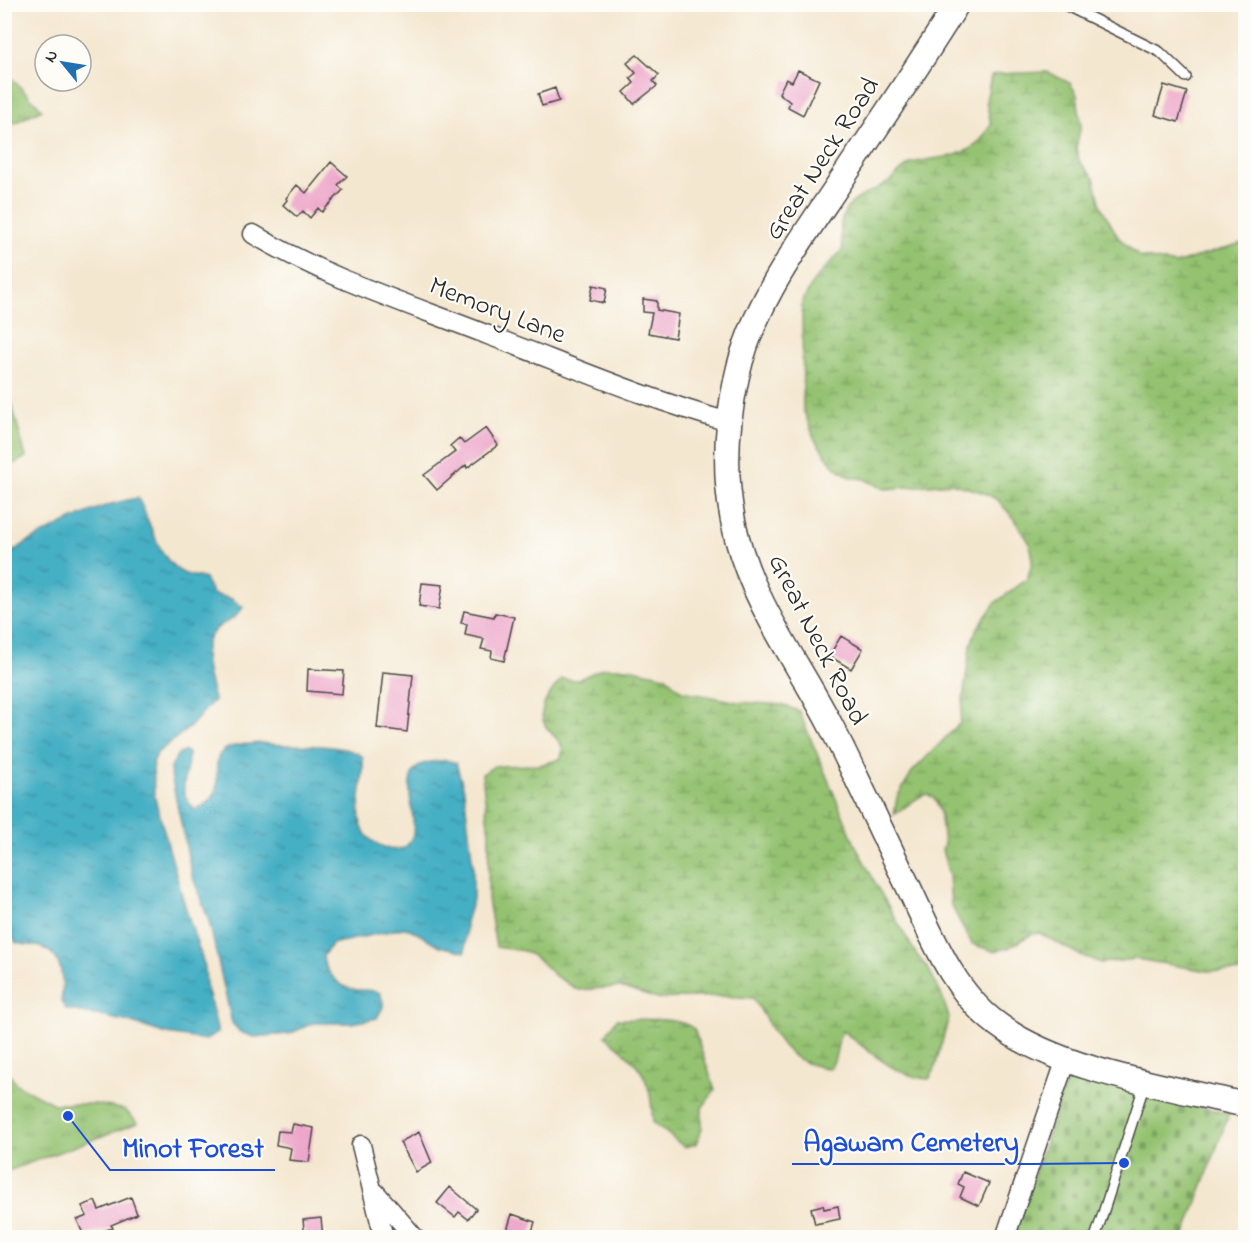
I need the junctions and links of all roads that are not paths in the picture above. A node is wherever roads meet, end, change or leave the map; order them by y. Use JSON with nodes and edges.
{"nodes":[{"id":1,"x":957,"y":4,"type":"edge"},
{"id":2,"x":1063,"y":4,"type":"edge"},
{"id":3,"x":1186,"y":77,"type":"dead end"},
{"id":4,"x":253,"y":234,"type":"dead end"},
{"id":5,"x":729,"y":422,"type":"junction"},
{"id":6,"x":1066,"y":1059,"type":"junction"},
{"id":7,"x":1145,"y":1081,"type":"junction"},
{"id":8,"x":1245,"y":1105,"type":"edge"},
{"id":9,"x":361,"y":1145,"type":"dead end"},
{"id":10,"x":372,"y":1188,"type":"junction"},
{"id":11,"x":384,"y":1238,"type":"edge"},
{"id":12,"x":415,"y":1238,"type":"edge"},
{"id":13,"x":1005,"y":1238,"type":"edge"},
{"id":14,"x":1095,"y":1238,"type":"edge"}],
"edges":[{"from":1,"to":5,"type":"street","name":"Great Neck Road"},
{"from":2,"to":3,"type":"lane"},
{"from":4,"to":5,"type":"street","name":"Memory Lane"},
{"from":5,"to":6,"type":"street","name":"Great Neck Road"},
{"from":6,"to":7,"type":"street","name":"Great Neck Road"},
{"from":6,"to":13,"type":"street"},
{"from":7,"to":8,"type":"street","name":"Great Neck Road"},
{"from":7,"to":14,"type":"lane"},
{"from":9,"to":10,"type":"street"},
{"from":10,"to":11,"type":"street"},
{"from":10,"to":12,"type":"street"}]}
